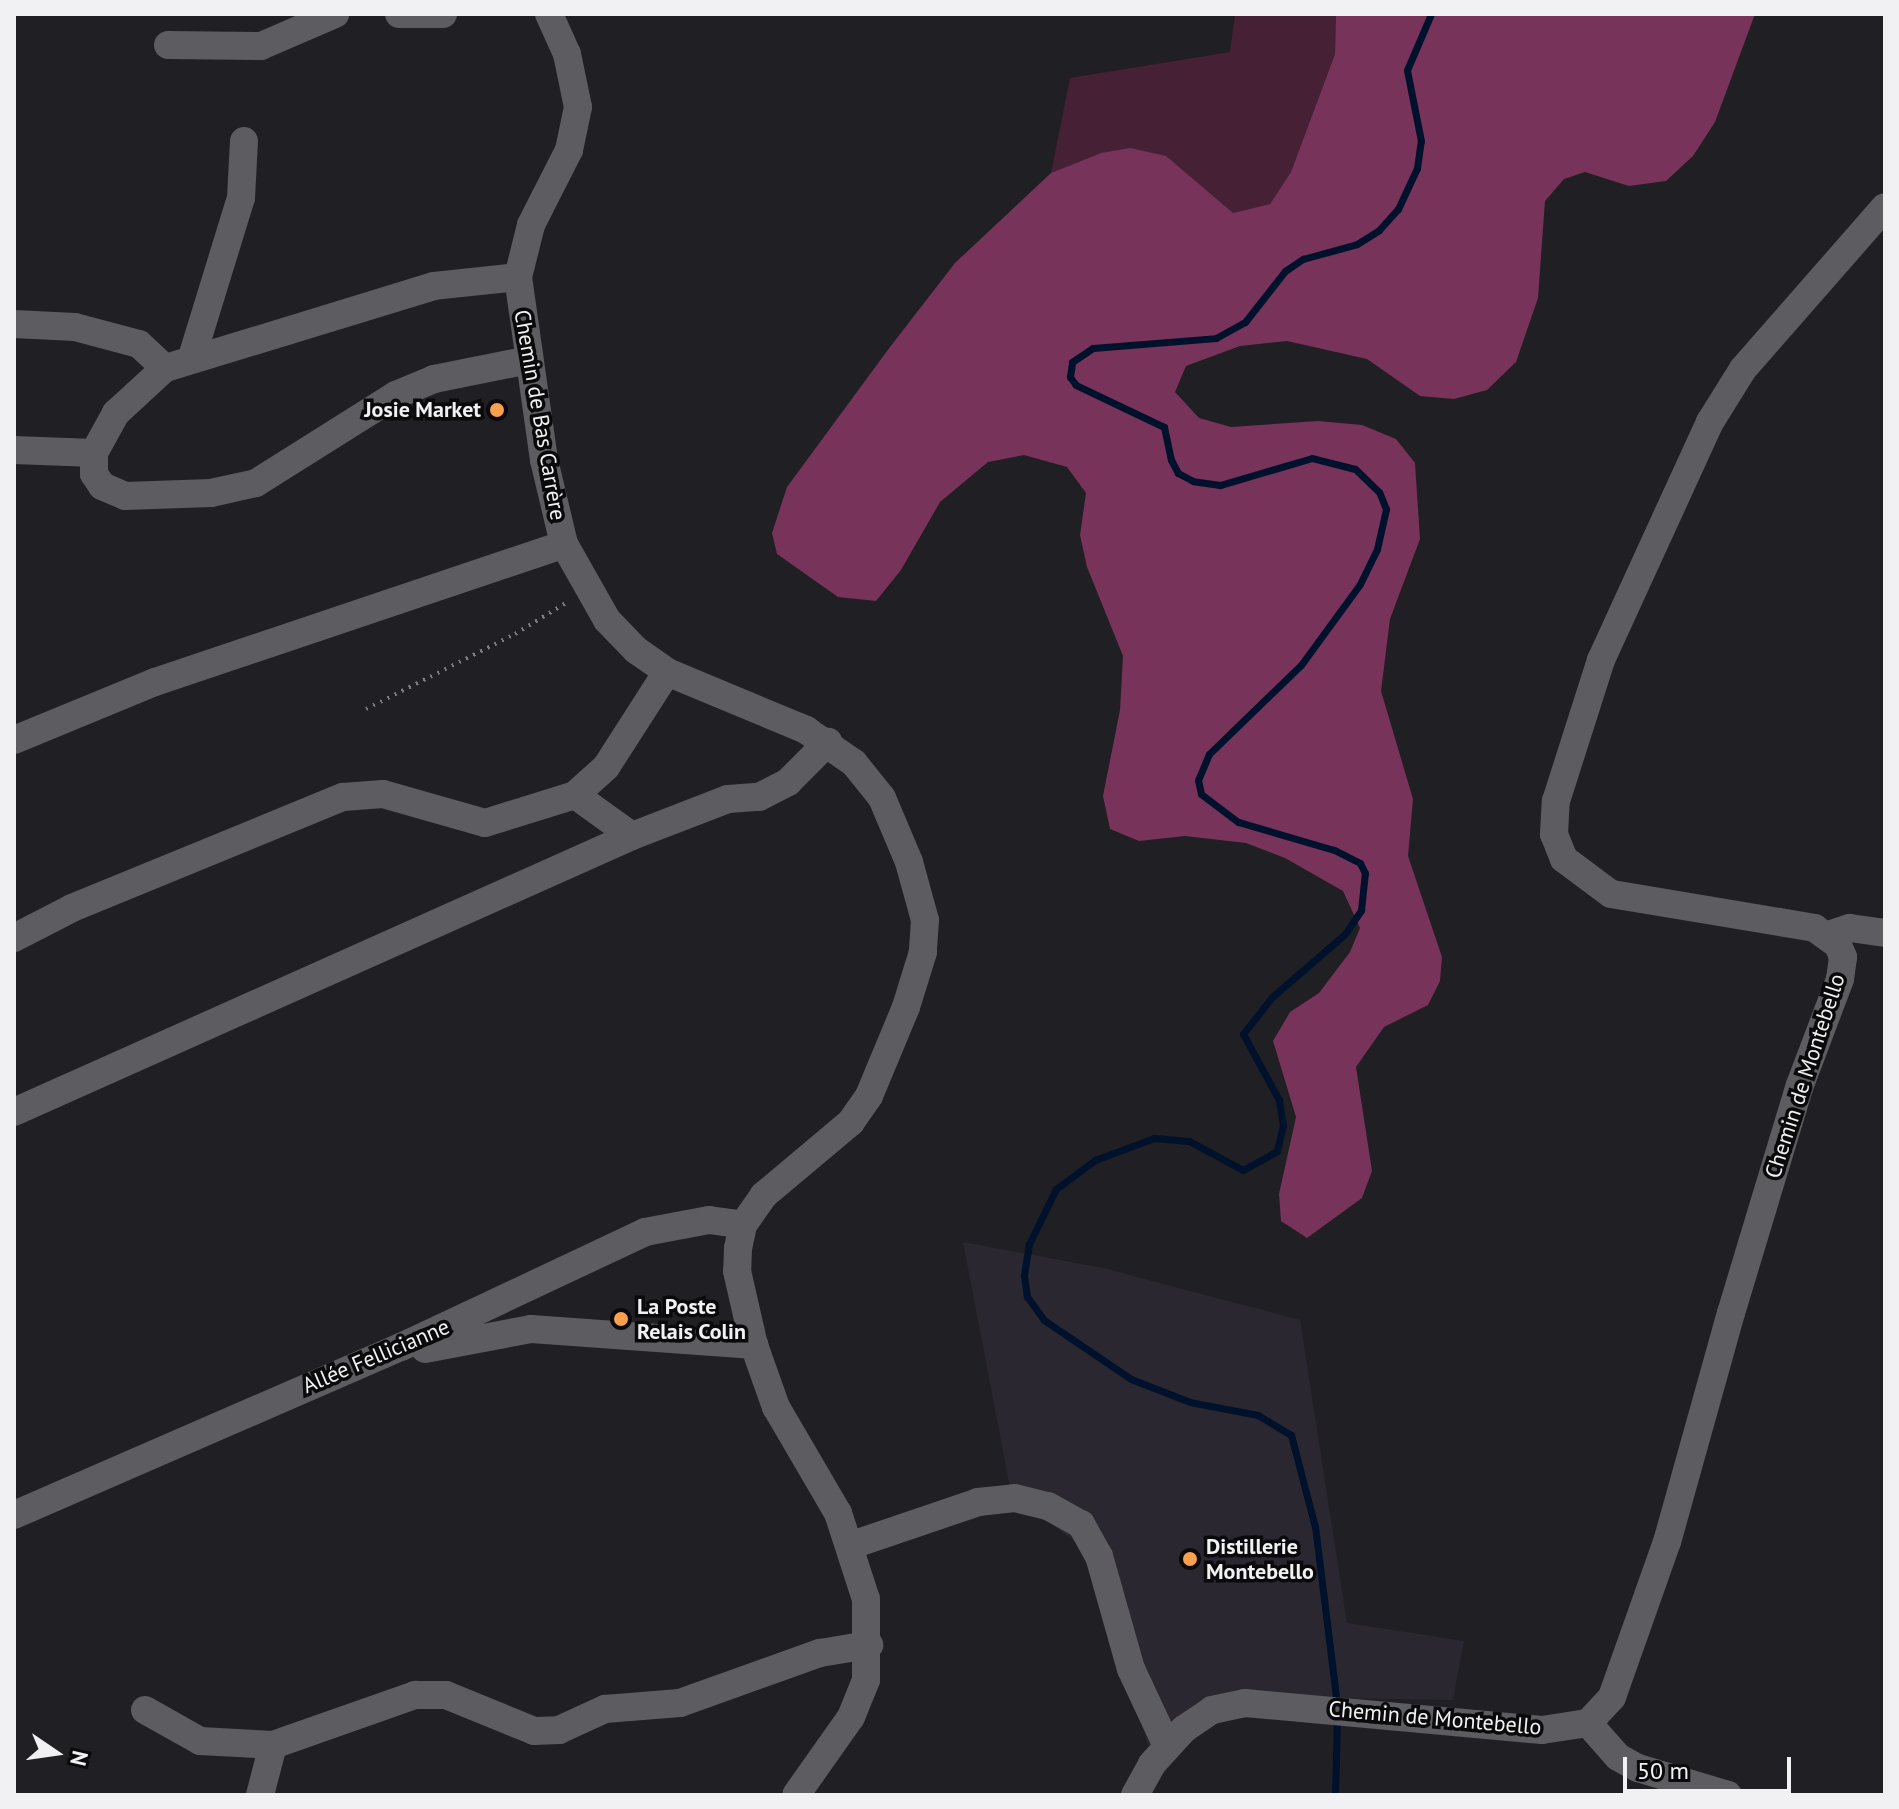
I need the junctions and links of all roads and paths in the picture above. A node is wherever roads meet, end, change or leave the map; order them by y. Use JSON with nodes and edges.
{"nodes":[{"id":1,"x":335,"y":14,"type":"edge"},
{"id":2,"x":399,"y":14,"type":"edge"},
{"id":3,"x":443,"y":14,"type":"edge"},
{"id":4,"x":549,"y":14,"type":"edge"},
{"id":5,"x":168,"y":45,"type":"dead end"},
{"id":6,"x":244,"y":141,"type":"dead end"},
{"id":7,"x":1885,"y":207,"type":"edge"},
{"id":8,"x":518,"y":277,"type":"junction"},
{"id":9,"x":14,"y":324,"type":"edge"},
{"id":10,"x":192,"y":357,"type":"junction"},
{"id":11,"x":529,"y":360,"type":"junction"},
{"id":12,"x":165,"y":368,"type":"junction"},
{"id":13,"x":14,"y":450,"type":"edge"},
{"id":14,"x":94,"y":453,"type":"junction"},
{"id":15,"x":564,"y":544,"type":"junction"},
{"id":16,"x":588,"y":590,"type":"junction"},
{"id":17,"x":667,"y":672,"type":"junction"},
{"id":18,"x":366,"y":709,"type":"dead end"},
{"id":19,"x":14,"y":740,"type":"edge"},
{"id":20,"x":828,"y":742,"type":"junction"},
{"id":21,"x":575,"y":795,"type":"junction"},
{"id":22,"x":632,"y":836,"type":"junction"},
{"id":23,"x":1885,"y":933,"type":"edge"},
{"id":24,"x":1828,"y":935,"type":"junction"},
{"id":25,"x":14,"y":938,"type":"edge"},
{"id":26,"x":14,"y":1112,"type":"edge"},
{"id":27,"x":743,"y":1225,"type":"junction"},
{"id":28,"x":754,"y":1345,"type":"junction"},
{"id":29,"x":401,"y":1347,"type":"junction"},
{"id":30,"x":14,"y":1515,"type":"edge"},
{"id":31,"x":852,"y":1545,"type":"junction"},
{"id":32,"x":869,"y":1645,"type":"junction"},
{"id":33,"x":145,"y":1710,"type":"dead end"},
{"id":34,"x":1588,"y":1723,"type":"junction"},
{"id":35,"x":273,"y":1745,"type":"junction"},
{"id":36,"x":1167,"y":1746,"type":"junction"},
{"id":37,"x":1696,"y":1790,"type":"edge"},
{"id":38,"x":260,"y":1795,"type":"edge"},
{"id":39,"x":796,"y":1795,"type":"edge"},
{"id":40,"x":1135,"y":1795,"type":"edge"},
{"id":41,"x":1728,"y":1795,"type":"edge"}],
"edges":[{"from":1,"to":5,"type":"street"},
{"from":2,"to":3,"type":"street"},
{"from":4,"to":8,"type":"street","name":"Chemin de Bas Carrère"},
{"from":6,"to":10,"type":"street"},
{"from":7,"to":24,"type":"street"},
{"from":8,"to":10,"type":"street"},
{"from":8,"to":11,"type":"street","name":"Chemin de Bas Carrère"},
{"from":9,"to":12,"type":"street"},
{"from":10,"to":12,"type":"street"},
{"from":11,"to":14,"type":"street"},
{"from":11,"to":15,"type":"street","name":"Chemin de Bas Carrère"},
{"from":12,"to":14,"type":"street"},
{"from":13,"to":14,"type":"street"},
{"from":15,"to":16,"type":"street","name":"Chemin de Bas Carrère"},
{"from":15,"to":19,"type":"street"},
{"from":16,"to":17,"type":"street","name":"Chemin de Bas Carrère"},
{"from":16,"to":18,"type":"path"},
{"from":17,"to":20,"type":"street","name":"Chemin de Bas Carrère"},
{"from":17,"to":21,"type":"street"},
{"from":20,"to":22,"type":"street"},
{"from":20,"to":27,"type":"street","name":"Chemin de Bas Carrère"},
{"from":21,"to":22,"type":"street"},
{"from":21,"to":25,"type":"street"},
{"from":22,"to":26,"type":"street"},
{"from":23,"to":24,"type":"street"},
{"from":24,"to":34,"type":"street","name":"Chemin de Montebello"},
{"from":27,"to":28,"type":"street","name":"Chemin de Bas Carrère"},
{"from":27,"to":29,"type":"street","name":"Allée Fellicianne"},
{"from":28,"to":29,"type":"street"},
{"from":28,"to":31,"type":"street","name":"Chemin de Bas Carrère"},
{"from":29,"to":30,"type":"street","name":"Allée Fellicianne"},
{"from":31,"to":32,"type":"street","name":"Chemin de Bas Carrère"},
{"from":31,"to":36,"type":"street"},
{"from":32,"to":35,"type":"street"},
{"from":32,"to":39,"type":"street","name":"Chemin de Bas Carrère"},
{"from":33,"to":35,"type":"street"},
{"from":34,"to":36,"type":"street","name":"Chemin de Montebello"},
{"from":34,"to":37,"type":"street"},
{"from":35,"to":38,"type":"street"},
{"from":36,"to":40,"type":"street","name":"Chemin de Montebello"},
{"from":37,"to":41,"type":"street"}]}
